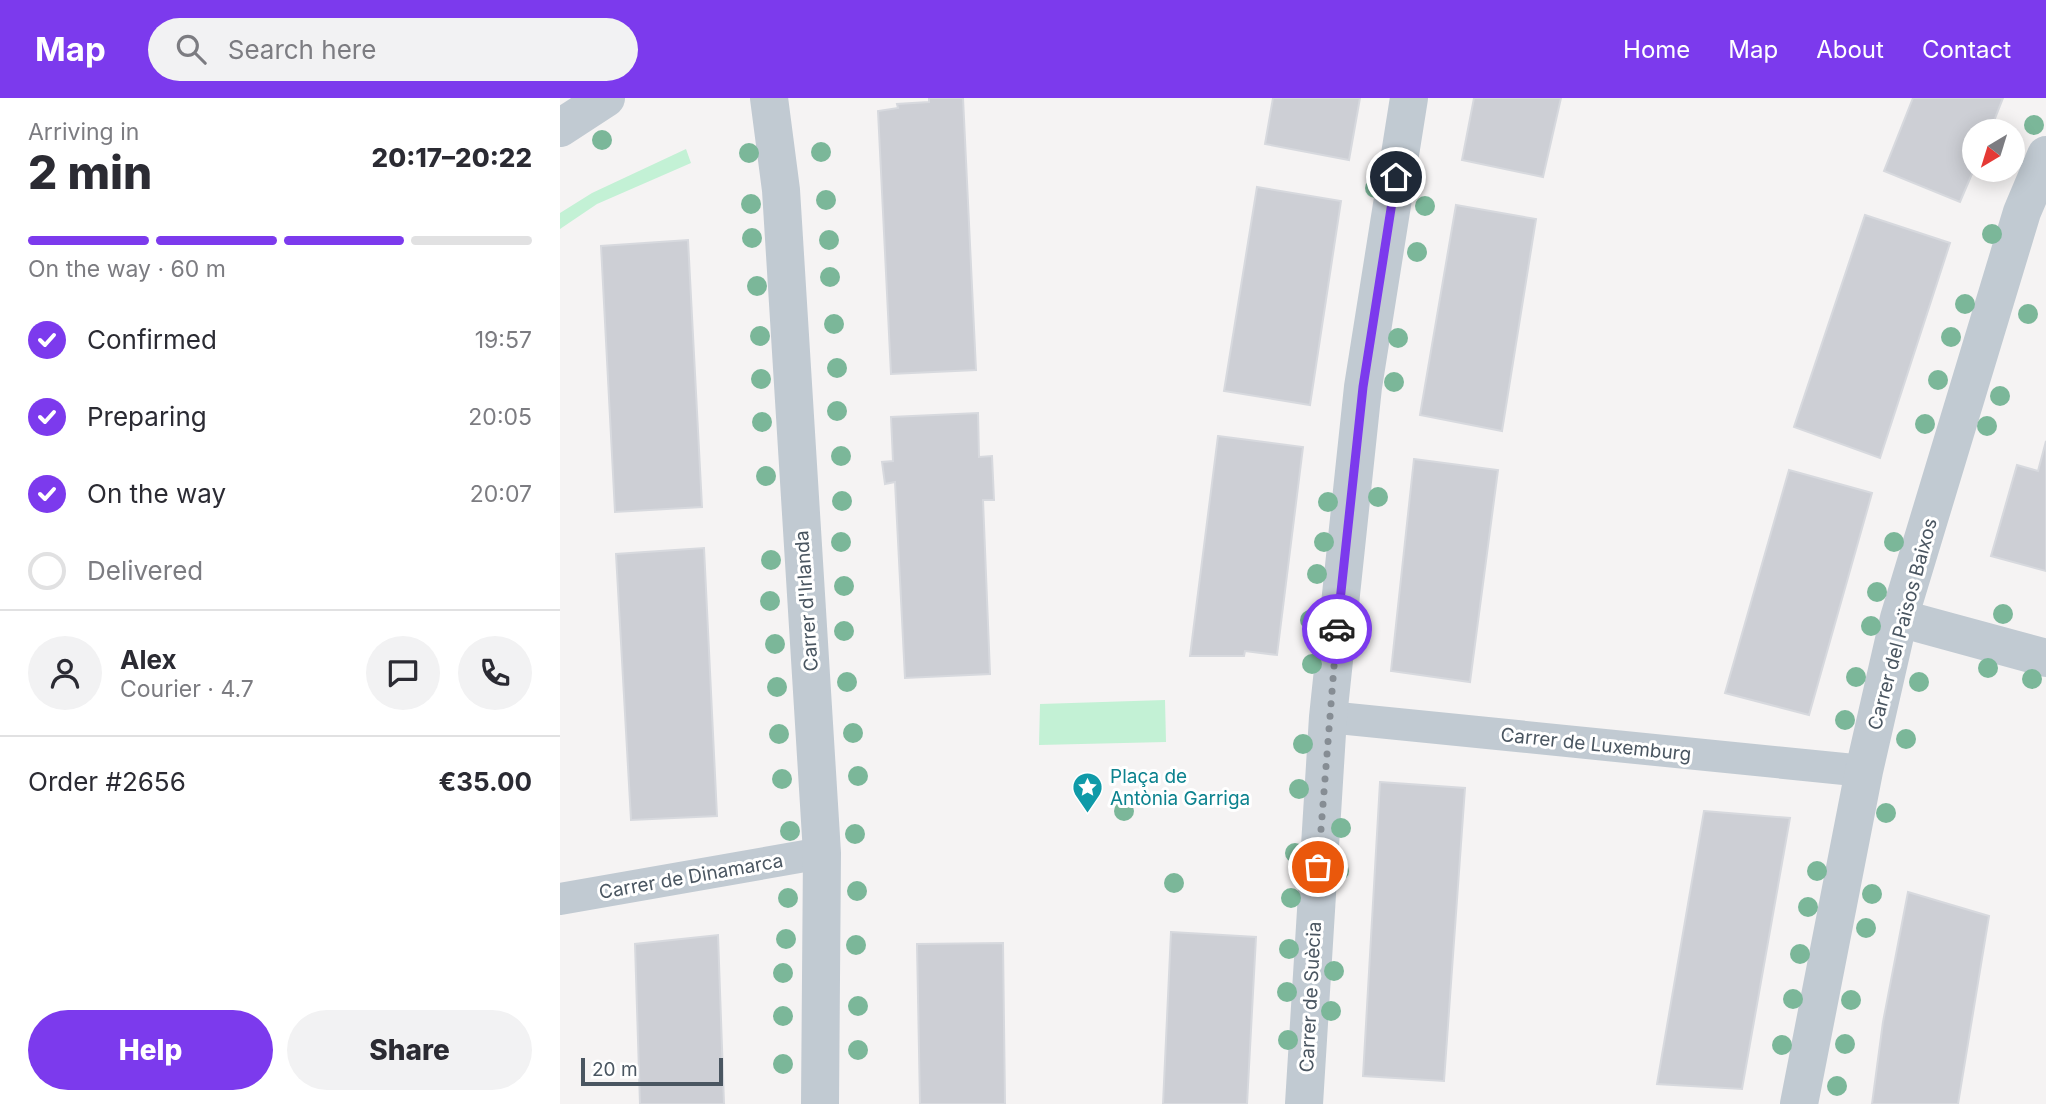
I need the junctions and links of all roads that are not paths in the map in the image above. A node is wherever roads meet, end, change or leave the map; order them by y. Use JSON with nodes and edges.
{"nodes":[{"id":1,"x":607,"y":98,"type":"edge"},
{"id":2,"x":769,"y":98,"type":"edge"},
{"id":3,"x":1409,"y":98,"type":"edge"},
{"id":4,"x":560,"y":128,"type":"edge"},
{"id":5,"x":2046,"y":155,"type":"edge"},
{"id":6,"x":1899,"y":618,"type":"junction"},
{"id":7,"x":2046,"y":658,"type":"edge"},
{"id":8,"x":1328,"y":718,"type":"junction"},
{"id":9,"x":1864,"y":771,"type":"junction"},
{"id":10,"x":822,"y":853,"type":"junction"},
{"id":11,"x":560,"y":899,"type":"edge"},
{"id":12,"x":820,"y":1104,"type":"edge"},
{"id":13,"x":1304,"y":1104,"type":"edge"},
{"id":14,"x":1799,"y":1104,"type":"edge"}],
"edges":[{"from":1,"to":4,"type":"street"},
{"from":2,"to":10,"type":"street","name":"Carrer d'Irlanda"},
{"from":3,"to":8,"type":"street","name":"Carrer de Suècia"},
{"from":5,"to":6,"type":"street","name":"Carrer del Països Baixos"},
{"from":6,"to":7,"type":"street"},
{"from":6,"to":9,"type":"street","name":"Carrer del Països Baixos"},
{"from":8,"to":9,"type":"street","name":"Carrer de Luxemburg"},
{"from":8,"to":13,"type":"street","name":"Carrer de Suècia"},
{"from":9,"to":14,"type":"street","name":"Carrer del Països Baixos"},
{"from":10,"to":11,"type":"street","name":"Carrer de Dinamarca"},
{"from":10,"to":12,"type":"street","name":"Carrer d'Irlanda"}]}
